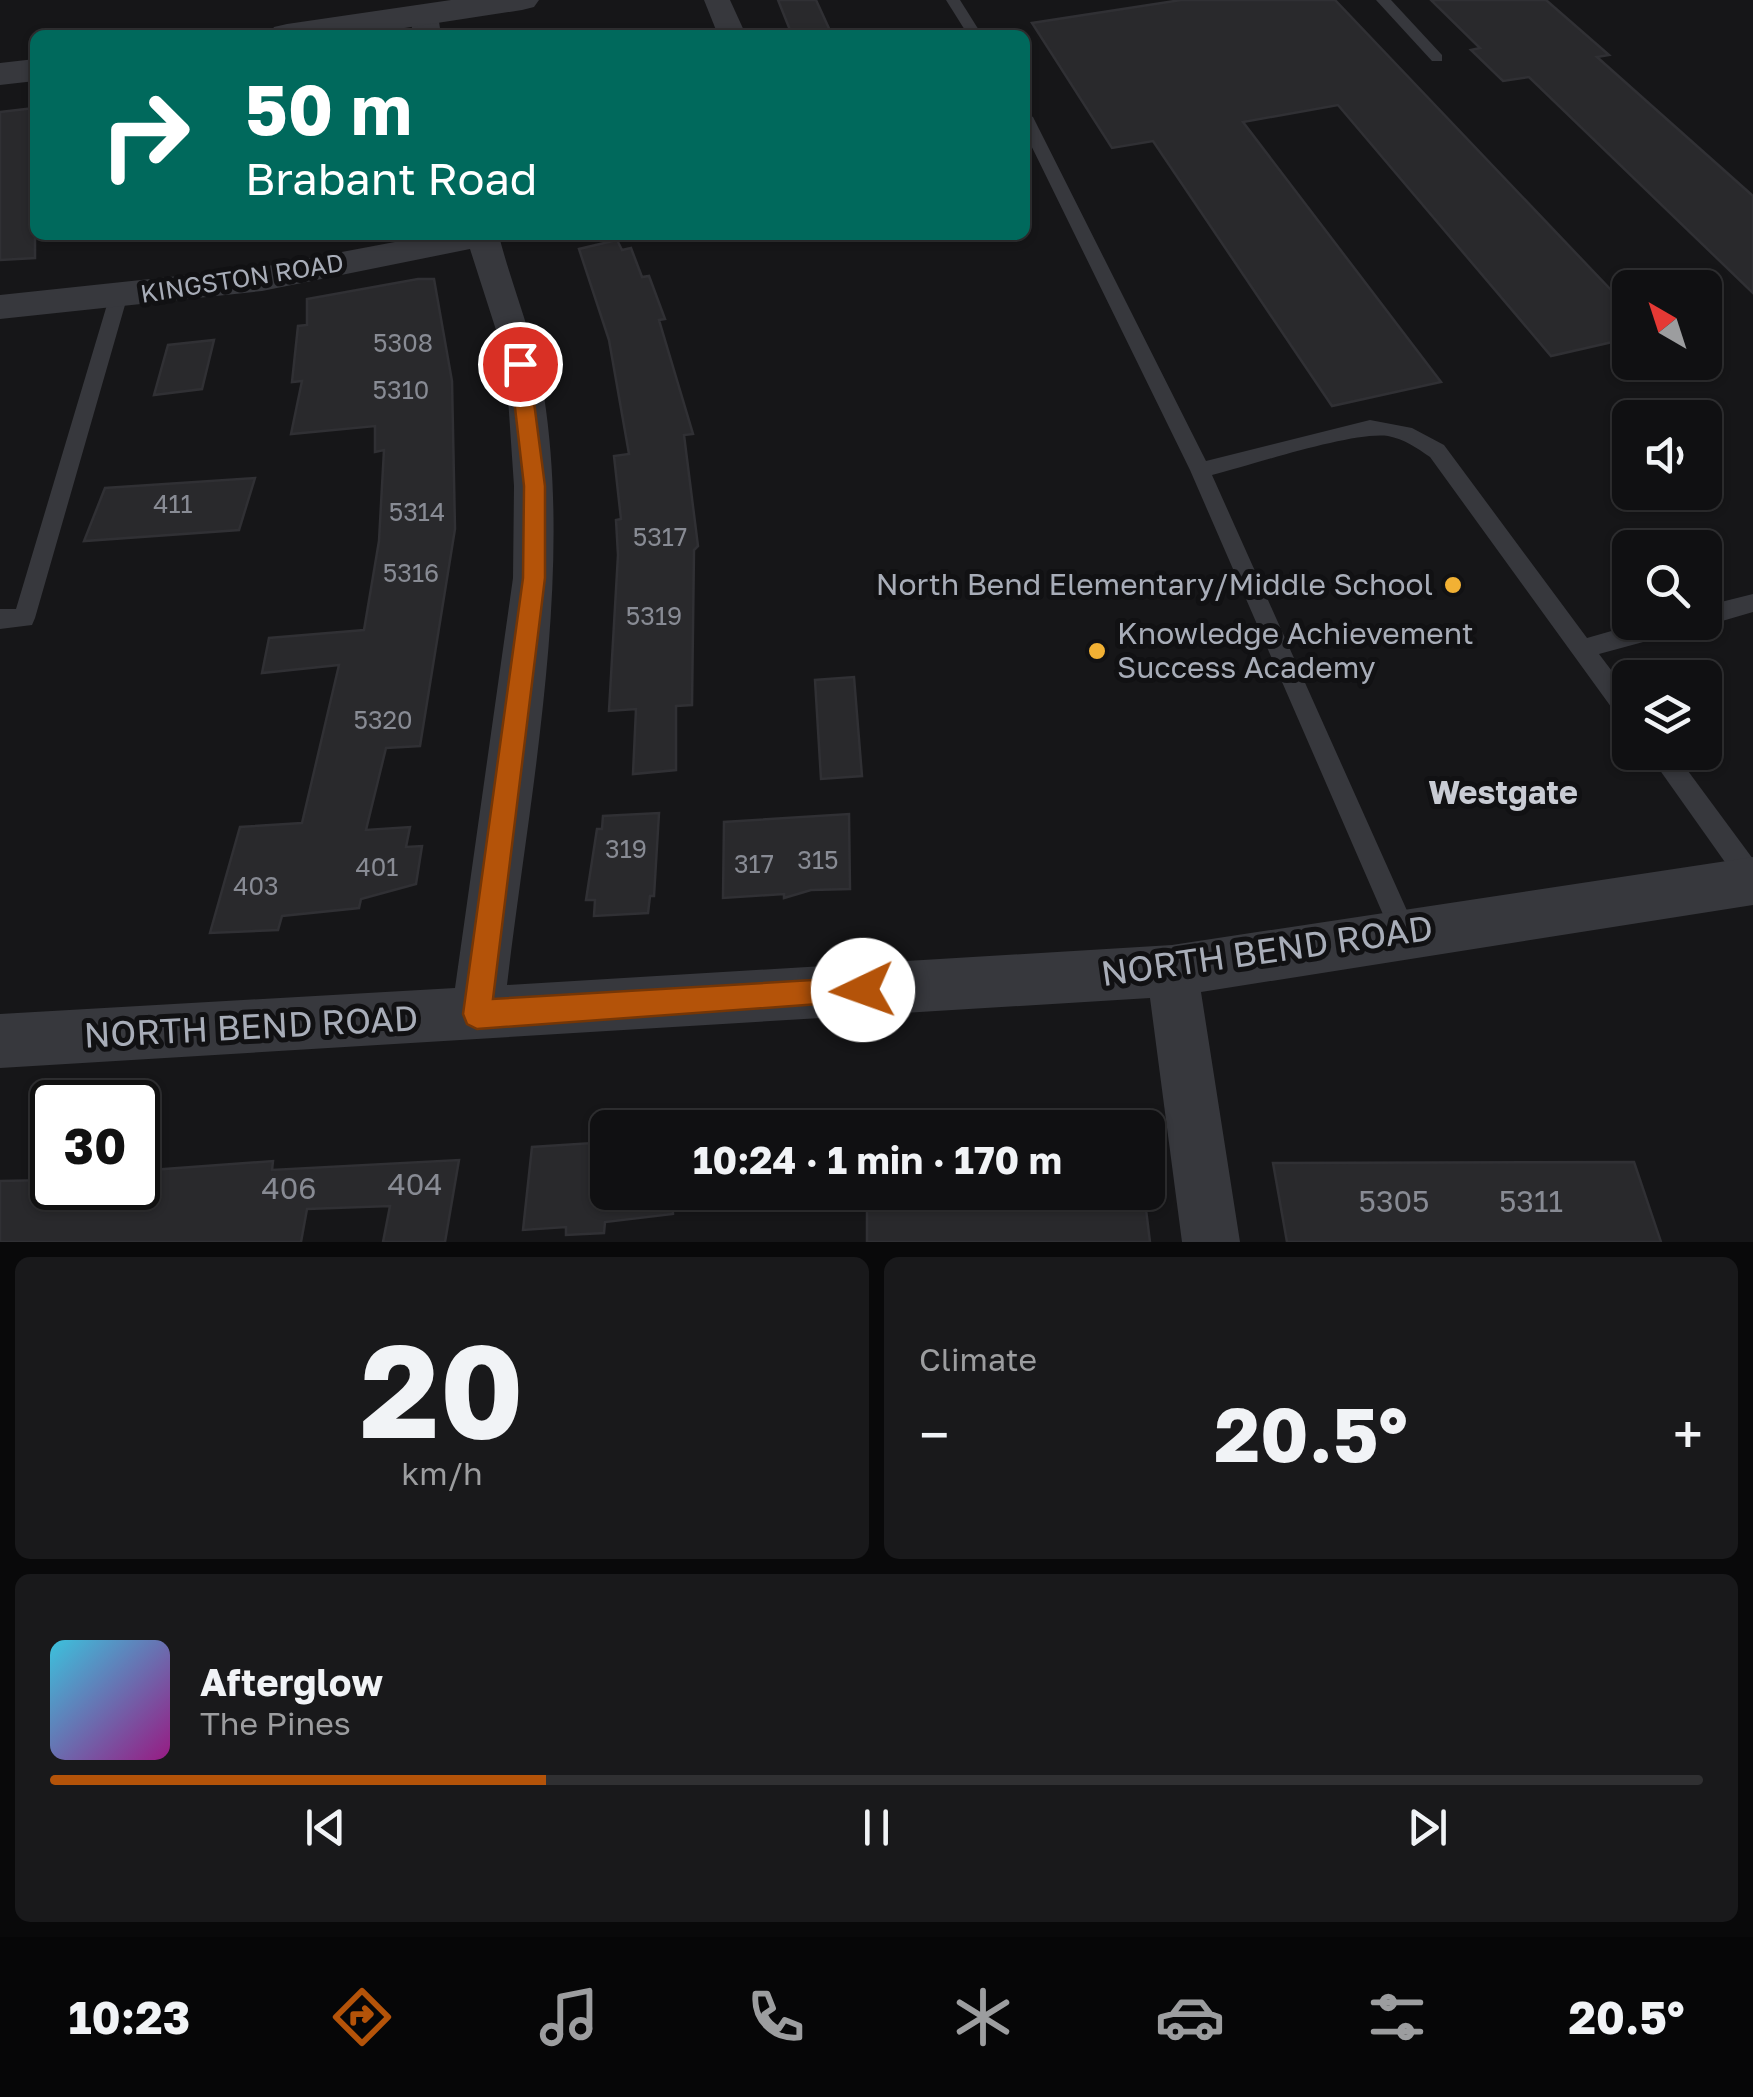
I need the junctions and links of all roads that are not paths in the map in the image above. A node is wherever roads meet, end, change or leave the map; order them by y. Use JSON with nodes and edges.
{"nodes":[{"id":1,"x":522,"y":0,"type":"edge"},
{"id":2,"x":717,"y":0,"type":"edge"},
{"id":3,"x":980,"y":0,"type":"edge"},
{"id":4,"x":1384,"y":0,"type":"edge"},
{"id":5,"x":954,"y":2,"type":"edge"},
{"id":6,"x":426,"y":25,"type":"edge"},
{"id":7,"x":356,"y":30,"type":"edge"},
{"id":8,"x":730,"y":30,"type":"edge"},
{"id":9,"x":972,"y":30,"type":"edge"},
{"id":10,"x":1437,"y":58,"type":"dead end"},
{"id":11,"x":30,"y":71,"type":"edge"},
{"id":12,"x":0,"y":74,"type":"edge"},
{"id":13,"x":1030,"y":127,"type":"edge"},
{"id":14,"x":462,"y":240,"type":"edge"},
{"id":15,"x":484,"y":240,"type":"edge"},
{"id":16,"x":118,"y":298,"type":"junction"},
{"id":17,"x":0,"y":307,"type":"edge"},
{"id":18,"x":1200,"y":470,"type":"junction"},
{"id":19,"x":1753,"y":602,"type":"edge"},
{"id":20,"x":1722,"y":611,"type":"edge"},
{"id":21,"x":0,"y":619,"type":"edge"},
{"id":22,"x":1615,"y":640,"type":"edge"},
{"id":23,"x":1582,"y":649,"type":"junction"},
{"id":24,"x":1612,"y":690,"type":"edge"},
{"id":25,"x":1671,"y":770,"type":"edge"},
{"id":26,"x":1753,"y":880,"type":"edge"},
{"id":27,"x":1404,"y":933,"type":"junction"},
{"id":28,"x":1172,"y":971,"type":"junction"},
{"id":29,"x":477,"y":1014,"type":"junction"},
{"id":30,"x":0,"y":1042,"type":"edge"},
{"id":31,"x":1211,"y":1242,"type":"edge"}],
"edges":[{"from":1,"to":6,"type":"street"},
{"from":2,"to":8,"type":"street"},
{"from":3,"to":5,"type":"lane"},
{"from":4,"to":10,"type":"lane"},
{"from":5,"to":9,"type":"lane"},
{"from":6,"to":7,"type":"street"},
{"from":11,"to":12,"type":"street"},
{"from":13,"to":18,"type":"lane"},
{"from":14,"to":16,"type":"street","name":"KINGSTON ROAD"},
{"from":15,"to":29,"type":"street"},
{"from":16,"to":17,"type":"street","name":"KINGSTON ROAD"},
{"from":16,"to":21,"type":"lane"},
{"from":18,"to":23,"type":"lane"},
{"from":18,"to":27,"type":"lane"},
{"from":19,"to":20,"type":"lane"},
{"from":22,"to":23,"type":"lane"},
{"from":23,"to":24,"type":"lane"},
{"from":25,"to":26,"type":"lane"},
{"from":26,"to":27,"type":"street","name":"NORTH BEND ROAD"},
{"from":27,"to":28,"type":"street","name":"NORTH BEND ROAD"},
{"from":28,"to":29,"type":"street","name":"NORTH BEND ROAD"},
{"from":28,"to":31,"type":"street"},
{"from":29,"to":30,"type":"street","name":"NORTH BEND ROAD"}]}
